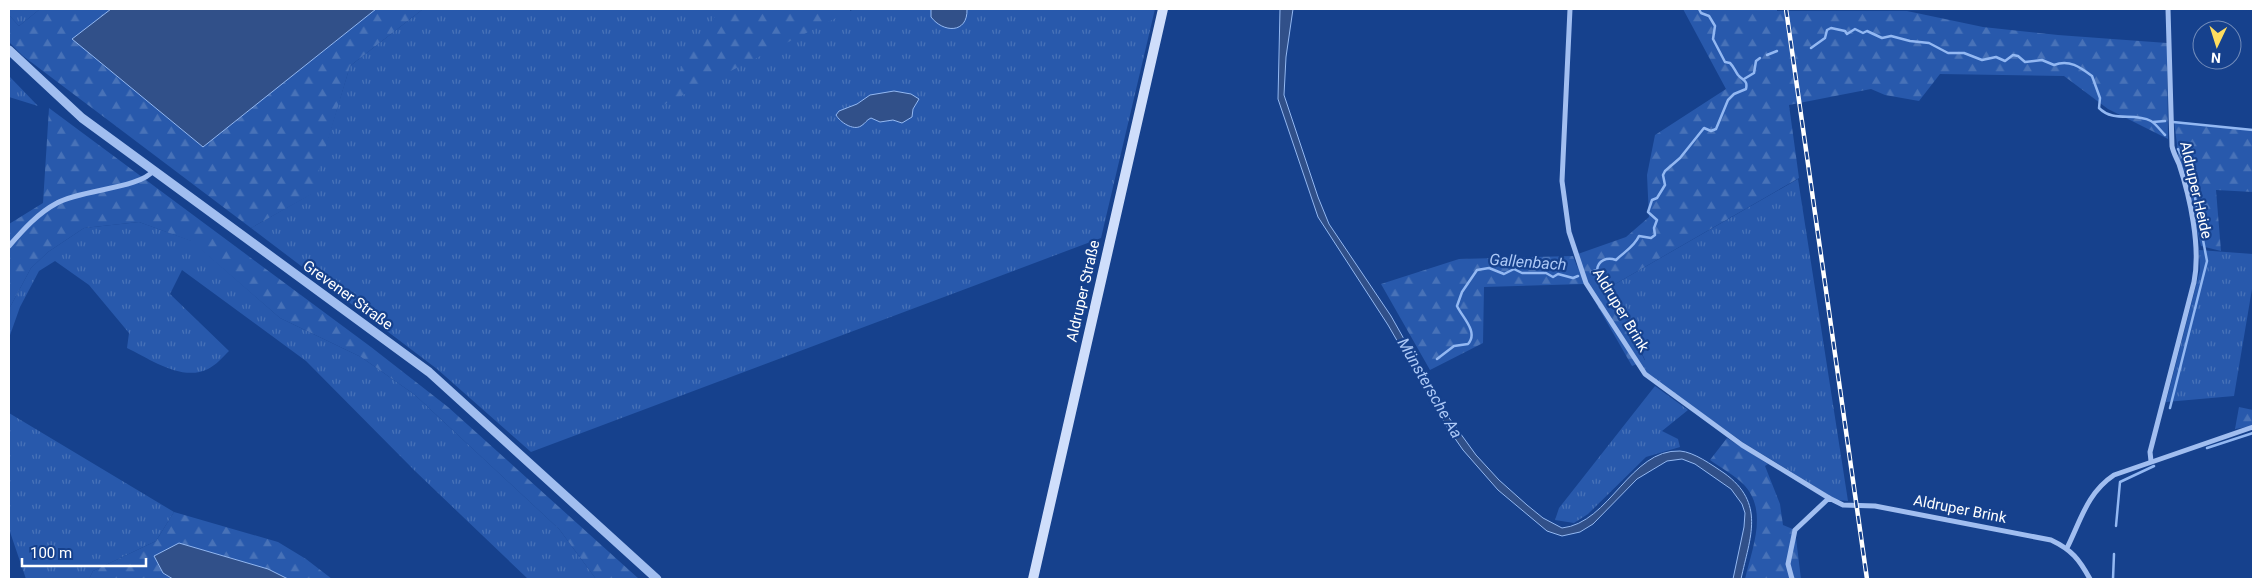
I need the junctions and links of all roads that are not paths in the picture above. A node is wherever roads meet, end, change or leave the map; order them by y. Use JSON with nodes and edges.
{"nodes":[{"id":1,"x":1163,"y":9,"type":"edge"},
{"id":2,"x":1570,"y":9,"type":"edge"},
{"id":3,"x":2168,"y":9,"type":"edge"},
{"id":4,"x":9,"y":50,"type":"edge"},
{"id":5,"x":154,"y":170,"type":"junction"},
{"id":6,"x":9,"y":246,"type":"edge"},
{"id":7,"x":2253,"y":427,"type":"edge"},
{"id":8,"x":2151,"y":461,"type":"junction"},
{"id":9,"x":1829,"y":498,"type":"junction"},
{"id":10,"x":2067,"y":548,"type":"junction"},
{"id":11,"x":656,"y":579,"type":"edge"},
{"id":12,"x":1033,"y":579,"type":"edge"},
{"id":13,"x":1792,"y":579,"type":"edge"},
{"id":14,"x":2090,"y":579,"type":"edge"}],
"edges":[{"from":1,"to":12,"type":"main road","name":"Aldruper Straße"},
{"from":2,"to":9,"type":"street","name":"Aldruper Brink"},
{"from":3,"to":8,"type":"street","name":"Aldruper Heide"},
{"from":4,"to":5,"type":"street","name":"Grevener Straße"},
{"from":5,"to":6,"type":"street"},
{"from":5,"to":11,"type":"street","name":"Grevener Straße"},
{"from":7,"to":8,"type":"street"},
{"from":8,"to":10,"type":"street"},
{"from":9,"to":10,"type":"street","name":"Aldruper Brink"},
{"from":9,"to":13,"type":"street"},
{"from":10,"to":14,"type":"street"}]}
